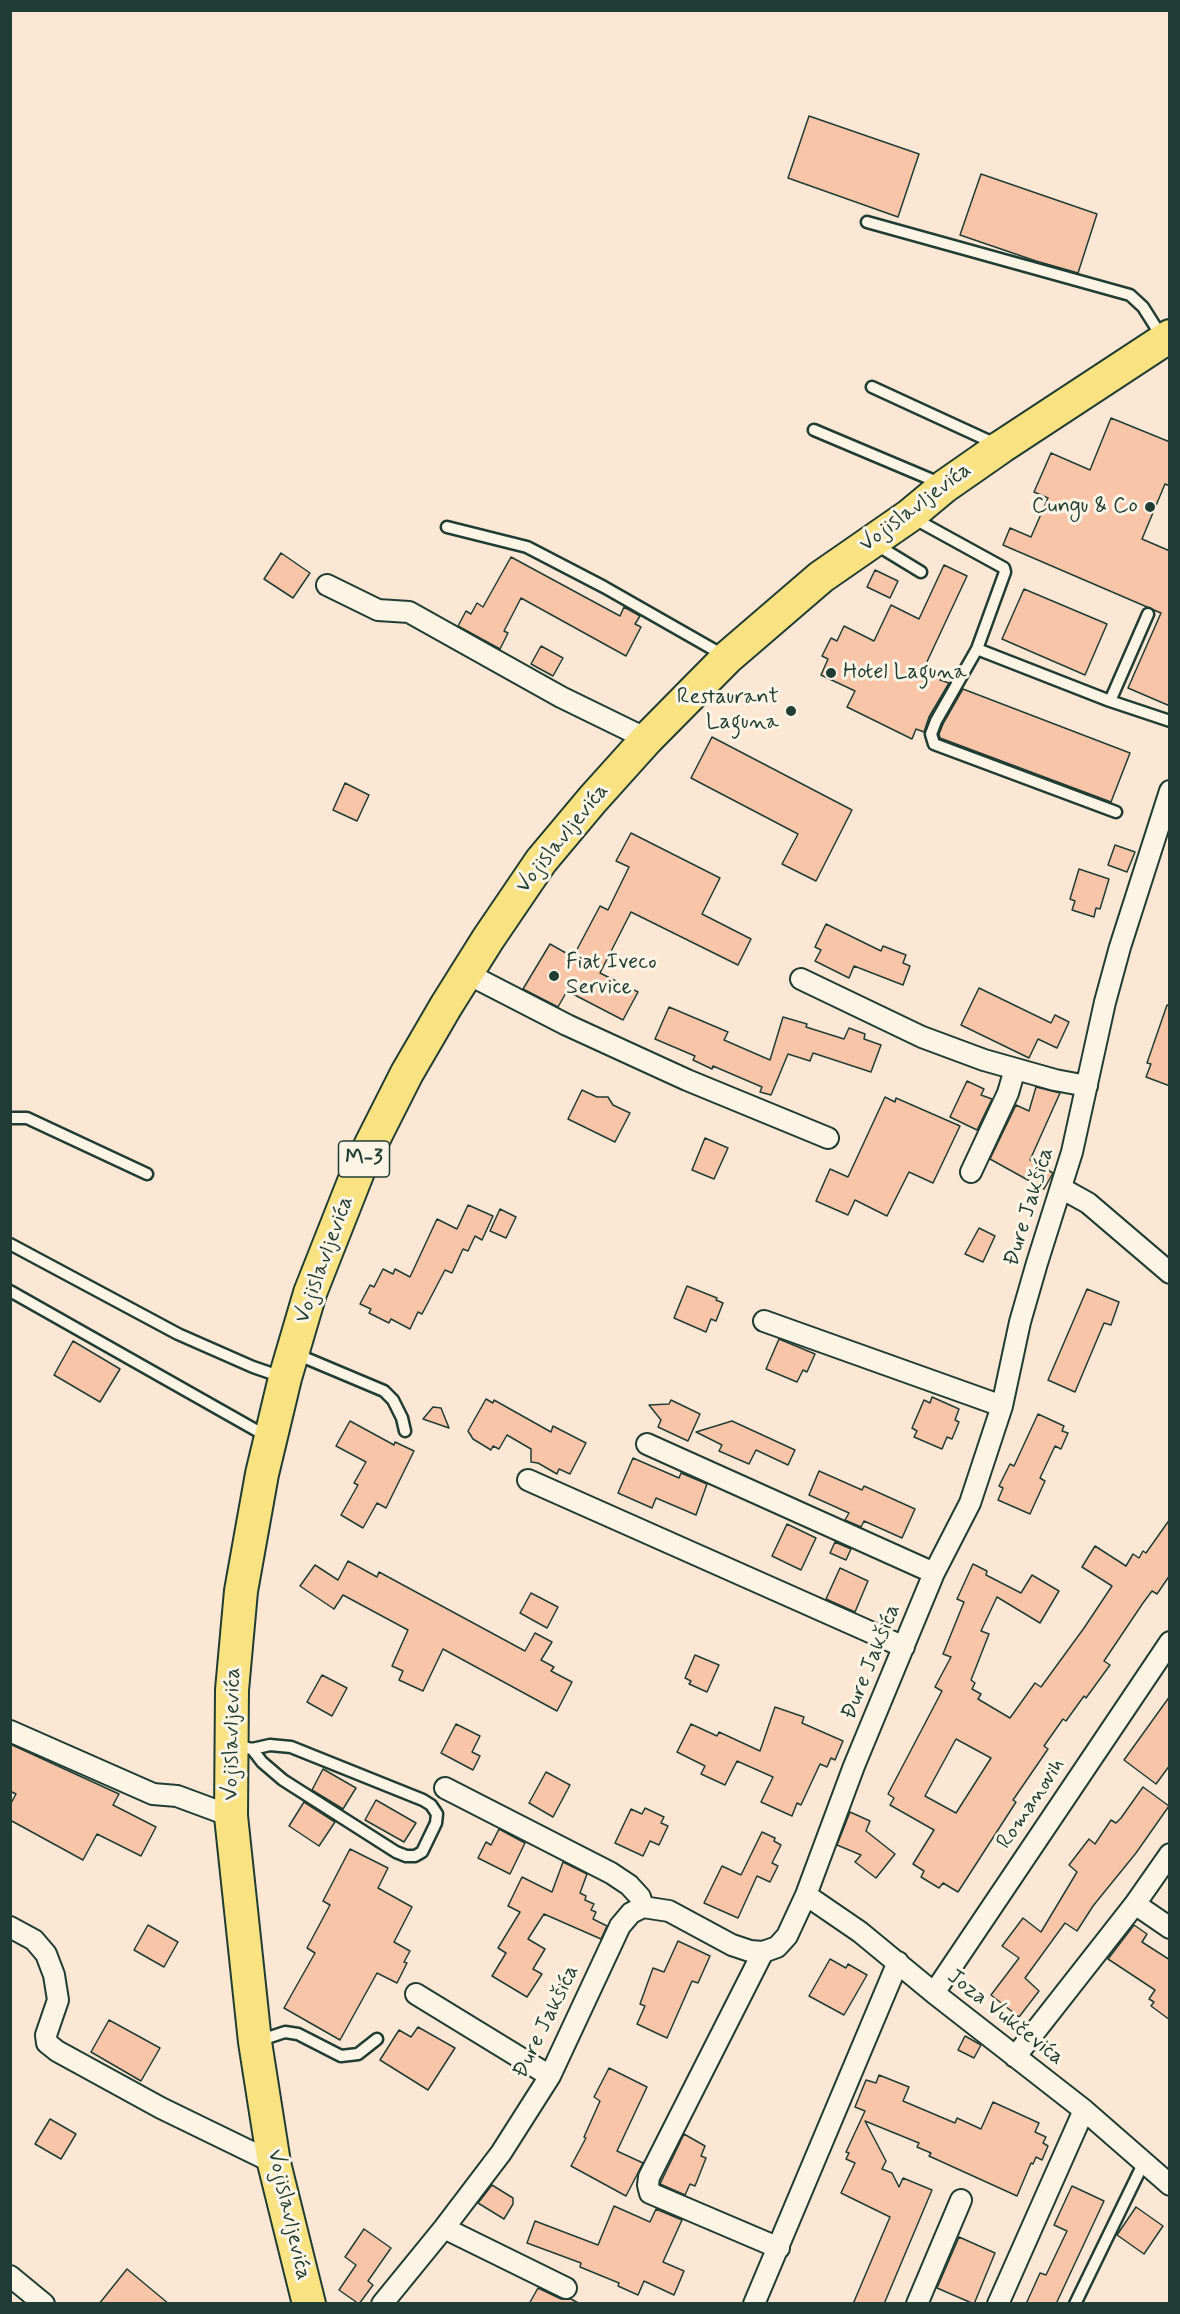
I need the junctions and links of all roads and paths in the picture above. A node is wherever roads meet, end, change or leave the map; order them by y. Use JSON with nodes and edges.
{"nodes":[{"id":1,"x":867,"y":222,"type":"dead end"},
{"id":2,"x":1167,"y":338,"type":"edge"},
{"id":3,"x":873,"y":387,"type":"dead end"},
{"id":4,"x":814,"y":430,"type":"dead end"},
{"id":5,"x":1001,"y":447,"type":"junction"},
{"id":6,"x":945,"y":486,"type":"junction"},
{"id":7,"x":909,"y":516,"type":"junction"},
{"id":8,"x":447,"y":527,"type":"dead end"},
{"id":9,"x":872,"y":542,"type":"junction"},
{"id":10,"x":921,"y":572,"type":"dead end"},
{"id":11,"x":327,"y":585,"type":"dead end"},
{"id":12,"x":1148,"y":614,"type":"dead end"},
{"id":13,"x":977,"y":649,"type":"junction"},
{"id":14,"x":728,"y":657,"type":"junction"},
{"id":15,"x":1110,"y":701,"type":"junction"},
{"id":16,"x":1170,"y":721,"type":"edge"},
{"id":17,"x":647,"y":739,"type":"junction"},
{"id":18,"x":1170,"y":791,"type":"edge"},
{"id":19,"x":1116,"y":812,"type":"dead end"},
{"id":20,"x":466,"y":973,"type":"junction"},
{"id":21,"x":801,"y":979,"type":"dead end"},
{"id":22,"x":1016,"y":1069,"type":"junction"},
{"id":23,"x":1087,"y":1086,"type":"junction"},
{"id":24,"x":10,"y":1118,"type":"edge"},
{"id":25,"x":828,"y":1138,"type":"dead end"},
{"id":26,"x":971,"y":1172,"type":"dead end"},
{"id":27,"x":147,"y":1174,"type":"dead end"},
{"id":28,"x":1061,"y":1188,"type":"junction"},
{"id":29,"x":10,"y":1244,"type":"edge"},
{"id":30,"x":1170,"y":1273,"type":"edge"},
{"id":31,"x":10,"y":1291,"type":"edge"},
{"id":32,"x":764,"y":1321,"type":"dead end"},
{"id":33,"x":289,"y":1365,"type":"junction"},
{"id":34,"x":1002,"y":1406,"type":"junction"},
{"id":35,"x":405,"y":1431,"type":"dead end"},
{"id":36,"x":270,"y":1438,"type":"junction"},
{"id":37,"x":647,"y":1444,"type":"dead end"},
{"id":38,"x":528,"y":1480,"type":"dead end"},
{"id":39,"x":934,"y":1574,"type":"junction"},
{"id":40,"x":1170,"y":1642,"type":"edge"},
{"id":41,"x":904,"y":1647,"type":"junction"},
{"id":42,"x":10,"y":1731,"type":"edge"},
{"id":43,"x":241,"y":1747,"type":"junction"},
{"id":44,"x":445,"y":1788,"type":"dead end"},
{"id":45,"x":231,"y":1816,"type":"junction"},
{"id":46,"x":1170,"y":1854,"type":"edge"},
{"id":47,"x":806,"y":1895,"type":"junction"},
{"id":48,"x":1135,"y":1904,"type":"junction"},
{"id":49,"x":643,"y":1906,"type":"junction"},
{"id":50,"x":10,"y":1927,"type":"edge"},
{"id":51,"x":1170,"y":1928,"type":"edge"},
{"id":52,"x":763,"y":1952,"type":"junction"},
{"id":53,"x":898,"y":1962,"type":"junction"},
{"id":54,"x":934,"y":1993,"type":"junction"},
{"id":55,"x":416,"y":1994,"type":"dead end"},
{"id":56,"x":377,"y":2039,"type":"dead end"},
{"id":57,"x":255,"y":2042,"type":"junction"},
{"id":58,"x":1015,"y":2056,"type":"junction"},
{"id":59,"x":550,"y":2076,"type":"junction"},
{"id":60,"x":1084,"y":2110,"type":"junction"},
{"id":61,"x":1144,"y":2162,"type":"junction"},
{"id":62,"x":274,"y":2163,"type":"junction"},
{"id":63,"x":1170,"y":2185,"type":"edge"},
{"id":64,"x":961,"y":2200,"type":"dead end"},
{"id":65,"x":444,"y":2228,"type":"junction"},
{"id":66,"x":779,"y":2248,"type":"junction"},
{"id":67,"x":10,"y":2276,"type":"edge"},
{"id":68,"x":566,"y":2288,"type":"dead end"},
{"id":69,"x":44,"y":2304,"type":"edge"},
{"id":70,"x":309,"y":2304,"type":"edge"},
{"id":71,"x":382,"y":2304,"type":"edge"},
{"id":72,"x":754,"y":2304,"type":"edge"},
{"id":73,"x":917,"y":2304,"type":"edge"},
{"id":74,"x":998,"y":2304,"type":"edge"},
{"id":75,"x":1075,"y":2304,"type":"edge"}],
"edges":[{"from":1,"to":2,"type":"lane"},
{"from":2,"to":5,"type":"main road","name":"Vojislavljevića","number":"M-3"},
{"from":3,"to":5,"type":"lane"},
{"from":4,"to":6,"type":"lane"},
{"from":5,"to":6,"type":"main road","name":"Vojislavljevića","number":"M-3"},
{"from":6,"to":7,"type":"main road","name":"Vojislavljevića","number":"M-3"},
{"from":7,"to":9,"type":"main road","name":"Vojislavljevića","number":"M-3"},
{"from":7,"to":13,"type":"lane"},
{"from":8,"to":14,"type":"lane"},
{"from":9,"to":10,"type":"lane"},
{"from":9,"to":14,"type":"main road","name":"Vojislavljevića","number":"M-3"},
{"from":11,"to":17,"type":"street"},
{"from":12,"to":15,"type":"lane"},
{"from":13,"to":15,"type":"lane"},
{"from":13,"to":19,"type":"lane"},
{"from":14,"to":17,"type":"main road","name":"Vojislavljevića","number":"M-3"},
{"from":15,"to":16,"type":"lane"},
{"from":17,"to":20,"type":"main road","name":"Vojislavljevića","number":"M-3"},
{"from":18,"to":23,"type":"street","name":"Đure Jakšića"},
{"from":20,"to":25,"type":"street"},
{"from":20,"to":33,"type":"main road","name":"Vojislavljevića","number":"M-3"},
{"from":21,"to":22,"type":"street"},
{"from":22,"to":23,"type":"street"},
{"from":22,"to":26,"type":"street"},
{"from":23,"to":28,"type":"street","name":"Đure Jakšića"},
{"from":24,"to":27,"type":"lane"},
{"from":28,"to":30,"type":"street"},
{"from":28,"to":34,"type":"street","name":"Đure Jakšića"},
{"from":29,"to":33,"type":"lane"},
{"from":31,"to":36,"type":"lane"},
{"from":32,"to":34,"type":"street"},
{"from":33,"to":35,"type":"lane"},
{"from":33,"to":36,"type":"main road","name":"Vojislavljevića","number":"M-3"},
{"from":34,"to":39,"type":"street","name":"Đure Jakšića"},
{"from":36,"to":43,"type":"main road","name":"Vojislavljevića","number":"M-3"},
{"from":37,"to":39,"type":"street"},
{"from":38,"to":41,"type":"street"},
{"from":39,"to":41,"type":"street","name":"Đure Jakšića"},
{"from":40,"to":54,"type":"street","name":"Romanovih"},
{"from":41,"to":47,"type":"street","name":"Đure Jakšića"},
{"from":42,"to":45,"type":"street"},
{"from":43,"to":43,"type":"lane"},
{"from":43,"to":45,"type":"main road","name":"Vojislavljevića","number":"M-3"},
{"from":44,"to":49,"type":"street"},
{"from":45,"to":57,"type":"main road","name":"Vojislavljevića","number":"M-3"},
{"from":46,"to":48,"type":"street"},
{"from":47,"to":52,"type":"street","name":"Đure Jakšića"},
{"from":47,"to":53,"type":"street","name":"Joza Vukčevića"},
{"from":48,"to":51,"type":"street"},
{"from":48,"to":58,"type":"street"},
{"from":49,"to":52,"type":"street"},
{"from":49,"to":59,"type":"street","name":"Đure Jakšića"},
{"from":50,"to":62,"type":"street"},
{"from":52,"to":66,"type":"street"},
{"from":53,"to":54,"type":"street","name":"Joza Vukčevića"},
{"from":53,"to":66,"type":"street"},
{"from":54,"to":58,"type":"street","name":"Joza Vukčevića"},
{"from":55,"to":59,"type":"street"},
{"from":56,"to":57,"type":"lane"},
{"from":57,"to":62,"type":"main road","name":"Vojislavljevića","number":"M-3"},
{"from":58,"to":60,"type":"street","name":"Joza Vukčevića"},
{"from":59,"to":65,"type":"street","name":"Đure Jakšića"},
{"from":60,"to":61,"type":"street","name":"Joza Vukčevića"},
{"from":60,"to":74,"type":"street"},
{"from":61,"to":63,"type":"street","name":"Joza Vukčevića"},
{"from":61,"to":75,"type":"lane"},
{"from":62,"to":70,"type":"main road","name":"Vojislavljevića","number":"M-3"},
{"from":64,"to":73,"type":"street"},
{"from":65,"to":68,"type":"street"},
{"from":65,"to":71,"type":"street","name":"Đure Jakšića"},
{"from":66,"to":72,"type":"street"},
{"from":67,"to":69,"type":"street"}]}
